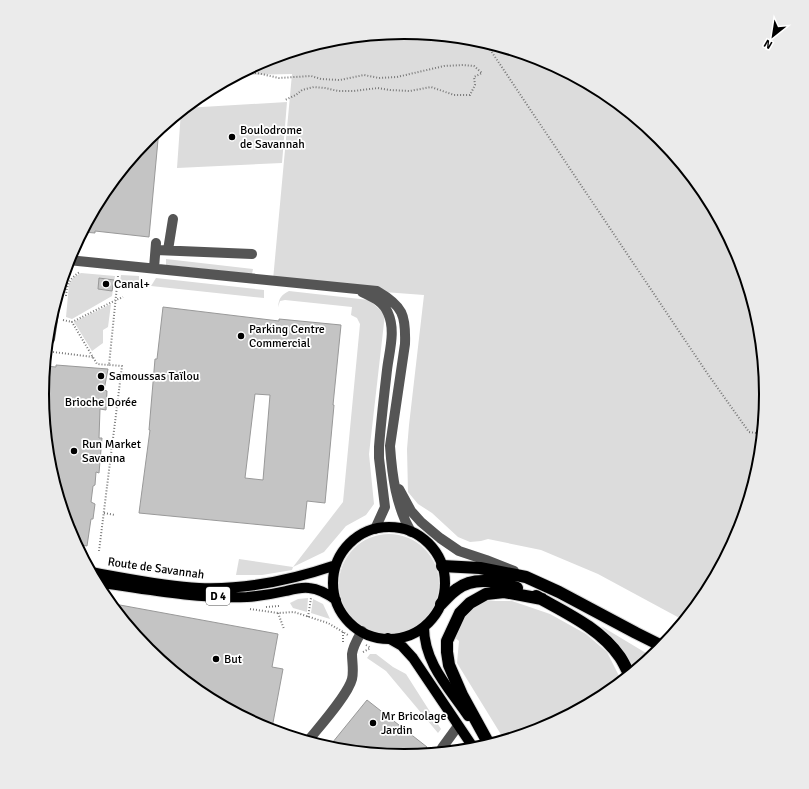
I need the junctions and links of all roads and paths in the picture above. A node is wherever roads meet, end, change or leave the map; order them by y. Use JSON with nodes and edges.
{"nodes":[{"id":1,"x":490,"y":49,"type":"edge"},
{"id":2,"x":253,"y":73,"type":"edge"},
{"id":3,"x":285,"y":100,"type":"dead end"},
{"id":4,"x":173,"y":219,"type":"dead end"},
{"id":5,"x":168,"y":250,"type":"junction"},
{"id":6,"x":252,"y":254,"type":"dead end"},
{"id":7,"x":75,"y":260,"type":"edge"},
{"id":8,"x":154,"y":268,"type":"junction"},
{"id":9,"x":80,"y":272,"type":"dead end"},
{"id":10,"x":111,"y":274,"type":"dead end"},
{"id":11,"x":357,"y":290,"type":"junction"},
{"id":12,"x":64,"y":291,"type":"edge"},
{"id":13,"x":123,"y":297,"type":"dead end"},
{"id":14,"x":116,"y":300,"type":"junction"},
{"id":15,"x":64,"y":313,"type":"dead end"},
{"id":16,"x":64,"y":320,"type":"junction"},
{"id":17,"x":72,"y":322,"type":"junction"},
{"id":18,"x":62,"y":327,"type":"dead end"},
{"id":19,"x":52,"y":347,"type":"edge"},
{"id":20,"x":93,"y":357,"type":"junction"},
{"id":21,"x":109,"y":365,"type":"junction"},
{"id":22,"x":117,"y":404,"type":"junction"},
{"id":23,"x":128,"y":406,"type":"dead end"},
{"id":24,"x":758,"y":433,"type":"edge"},
{"id":25,"x":110,"y":458,"type":"junction"},
{"id":26,"x":121,"y":460,"type":"dead end"},
{"id":27,"x":394,"y":480,"type":"junction"},
{"id":28,"x":103,"y":513,"type":"junction"},
{"id":29,"x":115,"y":515,"type":"dead end"},
{"id":30,"x":375,"y":529,"type":"junction"},
{"id":31,"x":411,"y":532,"type":"junction"},
{"id":32,"x":98,"y":551,"type":"dead end"},
{"id":33,"x":336,"y":565,"type":"junction"},
{"id":34,"x":442,"y":566,"type":"junction"},
{"id":35,"x":98,"y":573,"type":"edge"},
{"id":36,"x":526,"y":577,"type":"junction"},
{"id":37,"x":104,"y":583,"type":"edge"},
{"id":38,"x":311,"y":597,"type":"dead end"},
{"id":39,"x":542,"y":599,"type":"junction"},
{"id":40,"x":336,"y":600,"type":"junction"},
{"id":41,"x":441,"y":604,"type":"junction"},
{"id":42,"x":308,"y":617,"type":"junction"},
{"id":43,"x":424,"y":626,"type":"junction"},
{"id":44,"x":284,"y":629,"type":"dead end"},
{"id":45,"x":362,"y":631,"type":"junction"},
{"id":46,"x":342,"y":632,"type":"dead end"},
{"id":47,"x":388,"y":638,"type":"junction"},
{"id":48,"x":658,"y":644,"type":"edge"},
{"id":49,"x":371,"y":648,"type":"dead end"},
{"id":50,"x":360,"y":654,"type":"dead end"},
{"id":51,"x":628,"y":671,"type":"edge"},
{"id":52,"x":458,"y":726,"type":"junction"},
{"id":53,"x":311,"y":738,"type":"edge"},
{"id":54,"x":486,"y":740,"type":"edge"},
{"id":55,"x":485,"y":741,"type":"edge"},
{"id":56,"x":470,"y":744,"type":"edge"},
{"id":57,"x":442,"y":748,"type":"dead end"}],
"edges":[{"from":1,"to":24,"type":"path"},
{"from":2,"to":3,"type":"path"},
{"from":4,"to":5,"type":"street"},
{"from":5,"to":6,"type":"street"},
{"from":5,"to":8,"type":"street"},
{"from":7,"to":8,"type":"street"},
{"from":8,"to":11,"type":"street"},
{"from":9,"to":12,"type":"path"},
{"from":10,"to":14,"type":"path"},
{"from":11,"to":27,"type":"street"},
{"from":11,"to":30,"type":"street"},
{"from":13,"to":14,"type":"path"},
{"from":14,"to":17,"type":"path"},
{"from":14,"to":21,"type":"path"},
{"from":15,"to":16,"type":"path"},
{"from":16,"to":17,"type":"path"},
{"from":16,"to":18,"type":"path"},
{"from":17,"to":20,"type":"path"},
{"from":19,"to":20,"type":"path"},
{"from":20,"to":21,"type":"path"},
{"from":21,"to":22,"type":"path"},
{"from":22,"to":23,"type":"path"},
{"from":22,"to":25,"type":"path"},
{"from":25,"to":26,"type":"path"},
{"from":25,"to":28,"type":"path"},
{"from":27,"to":31,"type":"street"},
{"from":27,"to":36,"type":"street"},
{"from":28,"to":29,"type":"path"},
{"from":28,"to":32,"type":"path"},
{"from":30,"to":31,"type":"main road"},
{"from":30,"to":33,"type":"main road"},
{"from":31,"to":34,"type":"main road"},
{"from":33,"to":35,"type":"main road","name":"Route de Savannah","number":"D 4"},
{"from":33,"to":40,"type":"main road"},
{"from":34,"to":36,"type":"highway"},
{"from":34,"to":41,"type":"main road"},
{"from":36,"to":48,"type":"highway"},
{"from":37,"to":40,"type":"main road","name":"Route de Savannah","number":"D 4"},
{"from":38,"to":42,"type":"path"},
{"from":39,"to":41,"type":"highway"},
{"from":39,"to":51,"type":"highway"},
{"from":39,"to":54,"type":"highway"},
{"from":40,"to":45,"type":"main road"},
{"from":41,"to":43,"type":"main road"},
{"from":42,"to":44,"type":"path"},
{"from":42,"to":46,"type":"path"},
{"from":43,"to":47,"type":"main road"},
{"from":43,"to":55,"type":"main road"},
{"from":45,"to":47,"type":"main road"},
{"from":45,"to":53,"type":"street"},
{"from":47,"to":52,"type":"main road"},
{"from":49,"to":50,"type":"path"},
{"from":52,"to":56,"type":"main road"},
{"from":52,"to":57,"type":"street"}]}
